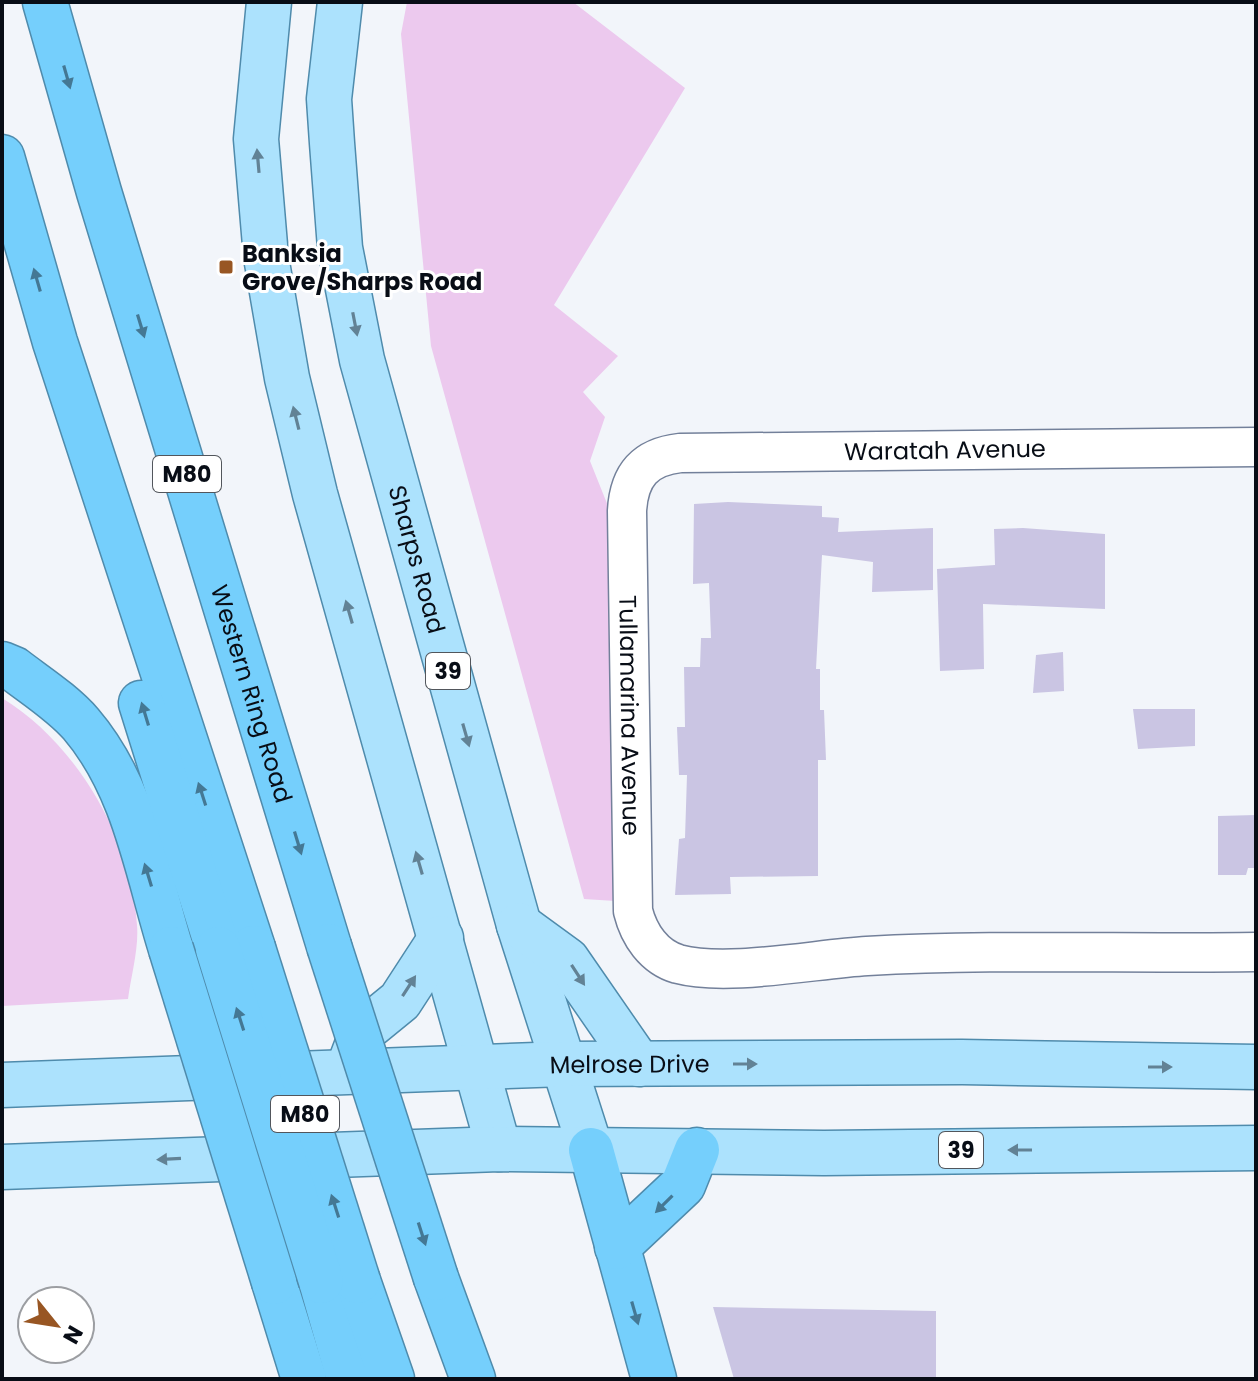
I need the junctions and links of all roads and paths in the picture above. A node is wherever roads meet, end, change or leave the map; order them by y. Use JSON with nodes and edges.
{"nodes":[{"id":1,"x":45,"y":2,"type":"edge"},
{"id":2,"x":269,"y":2,"type":"edge"},
{"id":3,"x":340,"y":2,"type":"edge"},
{"id":4,"x":260,"y":91,"type":"junction"},
{"id":5,"x":329,"y":99,"type":"junction"},
{"id":6,"x":2,"y":157,"type":"edge"},
{"id":7,"x":1256,"y":447,"type":"edge"},
{"id":8,"x":639,"y":470,"type":"joint"},
{"id":9,"x":2,"y":664,"type":"edge"},
{"id":10,"x":519,"y":925,"type":"junction"},
{"id":11,"x":441,"y":938,"type":"junction"},
{"id":12,"x":1256,"y":952,"type":"edge"},
{"id":13,"x":564,"y":1064,"type":"junction"},
{"id":14,"x":639,"y":1064,"type":"junction"},
{"id":15,"x":1256,"y":1067,"type":"edge"},
{"id":16,"x":477,"y":1068,"type":"junction"},
{"id":17,"x":348,"y":1069,"type":"junction"},
{"id":18,"x":2,"y":1085,"type":"edge"},
{"id":19,"x":1256,"y":1148,"type":"edge"},
{"id":20,"x":499,"y":1149,"type":"junction"},
{"id":21,"x":591,"y":1150,"type":"junction"},
{"id":22,"x":697,"y":1150,"type":"junction"},
{"id":23,"x":2,"y":1167,"type":"edge"},
{"id":24,"x":617,"y":1247,"type":"junction"},
{"id":25,"x":340,"y":1281,"type":"junction"},
{"id":26,"x":304,"y":1379,"type":"edge"},
{"id":27,"x":349,"y":1379,"type":"edge"},
{"id":28,"x":392,"y":1379,"type":"edge"},
{"id":29,"x":473,"y":1379,"type":"edge"},
{"id":30,"x":654,"y":1379,"type":"edge"}],
"edges":[{"from":1,"to":29,"type":"highway","name":"Western Ring Road","number":"M80","one_way":true,"bridge":true},
{"from":2,"to":4,"type":"main road"},
{"from":3,"to":5,"type":"main road","name":"Sharps Road","number":"39"},
{"from":4,"to":5,"type":"main road"},
{"from":11,"to":4,"type":"main road","one_way":true},
{"from":5,"to":10,"type":"main road","name":"Sharps Road","number":"39","one_way":true},
{"from":25,"to":6,"type":"highway","number":"M80","one_way":true,"bridge":true},
{"from":7,"to":8,"type":"street","name":"Waratah Avenue"},
{"from":8,"to":12,"type":"street","name":"Tullamarina Avenue"},
{"from":26,"to":9,"type":"highway","one_way":true,"bridge":true},
{"from":10,"to":13,"type":"main road","name":"Sharps Road"},
{"from":10,"to":14,"type":"main road","one_way":true},
{"from":11,"to":16,"type":"main road"},
{"from":17,"to":11,"type":"main road","one_way":true},
{"from":13,"to":14,"type":"main road","name":"Melrose Drive"},
{"from":13,"to":16,"type":"main road","name":"Melrose Drive"},
{"from":13,"to":21,"type":"main road","name":"Sharps Road"},
{"from":14,"to":15,"type":"main road","name":"Melrose Drive","one_way":true},
{"from":16,"to":17,"type":"main road","name":"Melrose Drive"},
{"from":16,"to":20,"type":"main road"},
{"from":17,"to":18,"type":"main road","name":"Melrose Drive"},
{"from":19,"to":22,"type":"main road","number":"39","one_way":true},
{"from":20,"to":21,"type":"main road","number":"39"},
{"from":20,"to":23,"type":"main road","one_way":true},
{"from":21,"to":22,"type":"main road","number":"39"},
{"from":21,"to":24,"type":"highway"},
{"from":22,"to":24,"type":"highway","one_way":true},
{"from":24,"to":30,"type":"highway","one_way":true},
{"from":25,"to":27,"type":"highway"},
{"from":25,"to":28,"type":"highway","number":"M80"}]}
